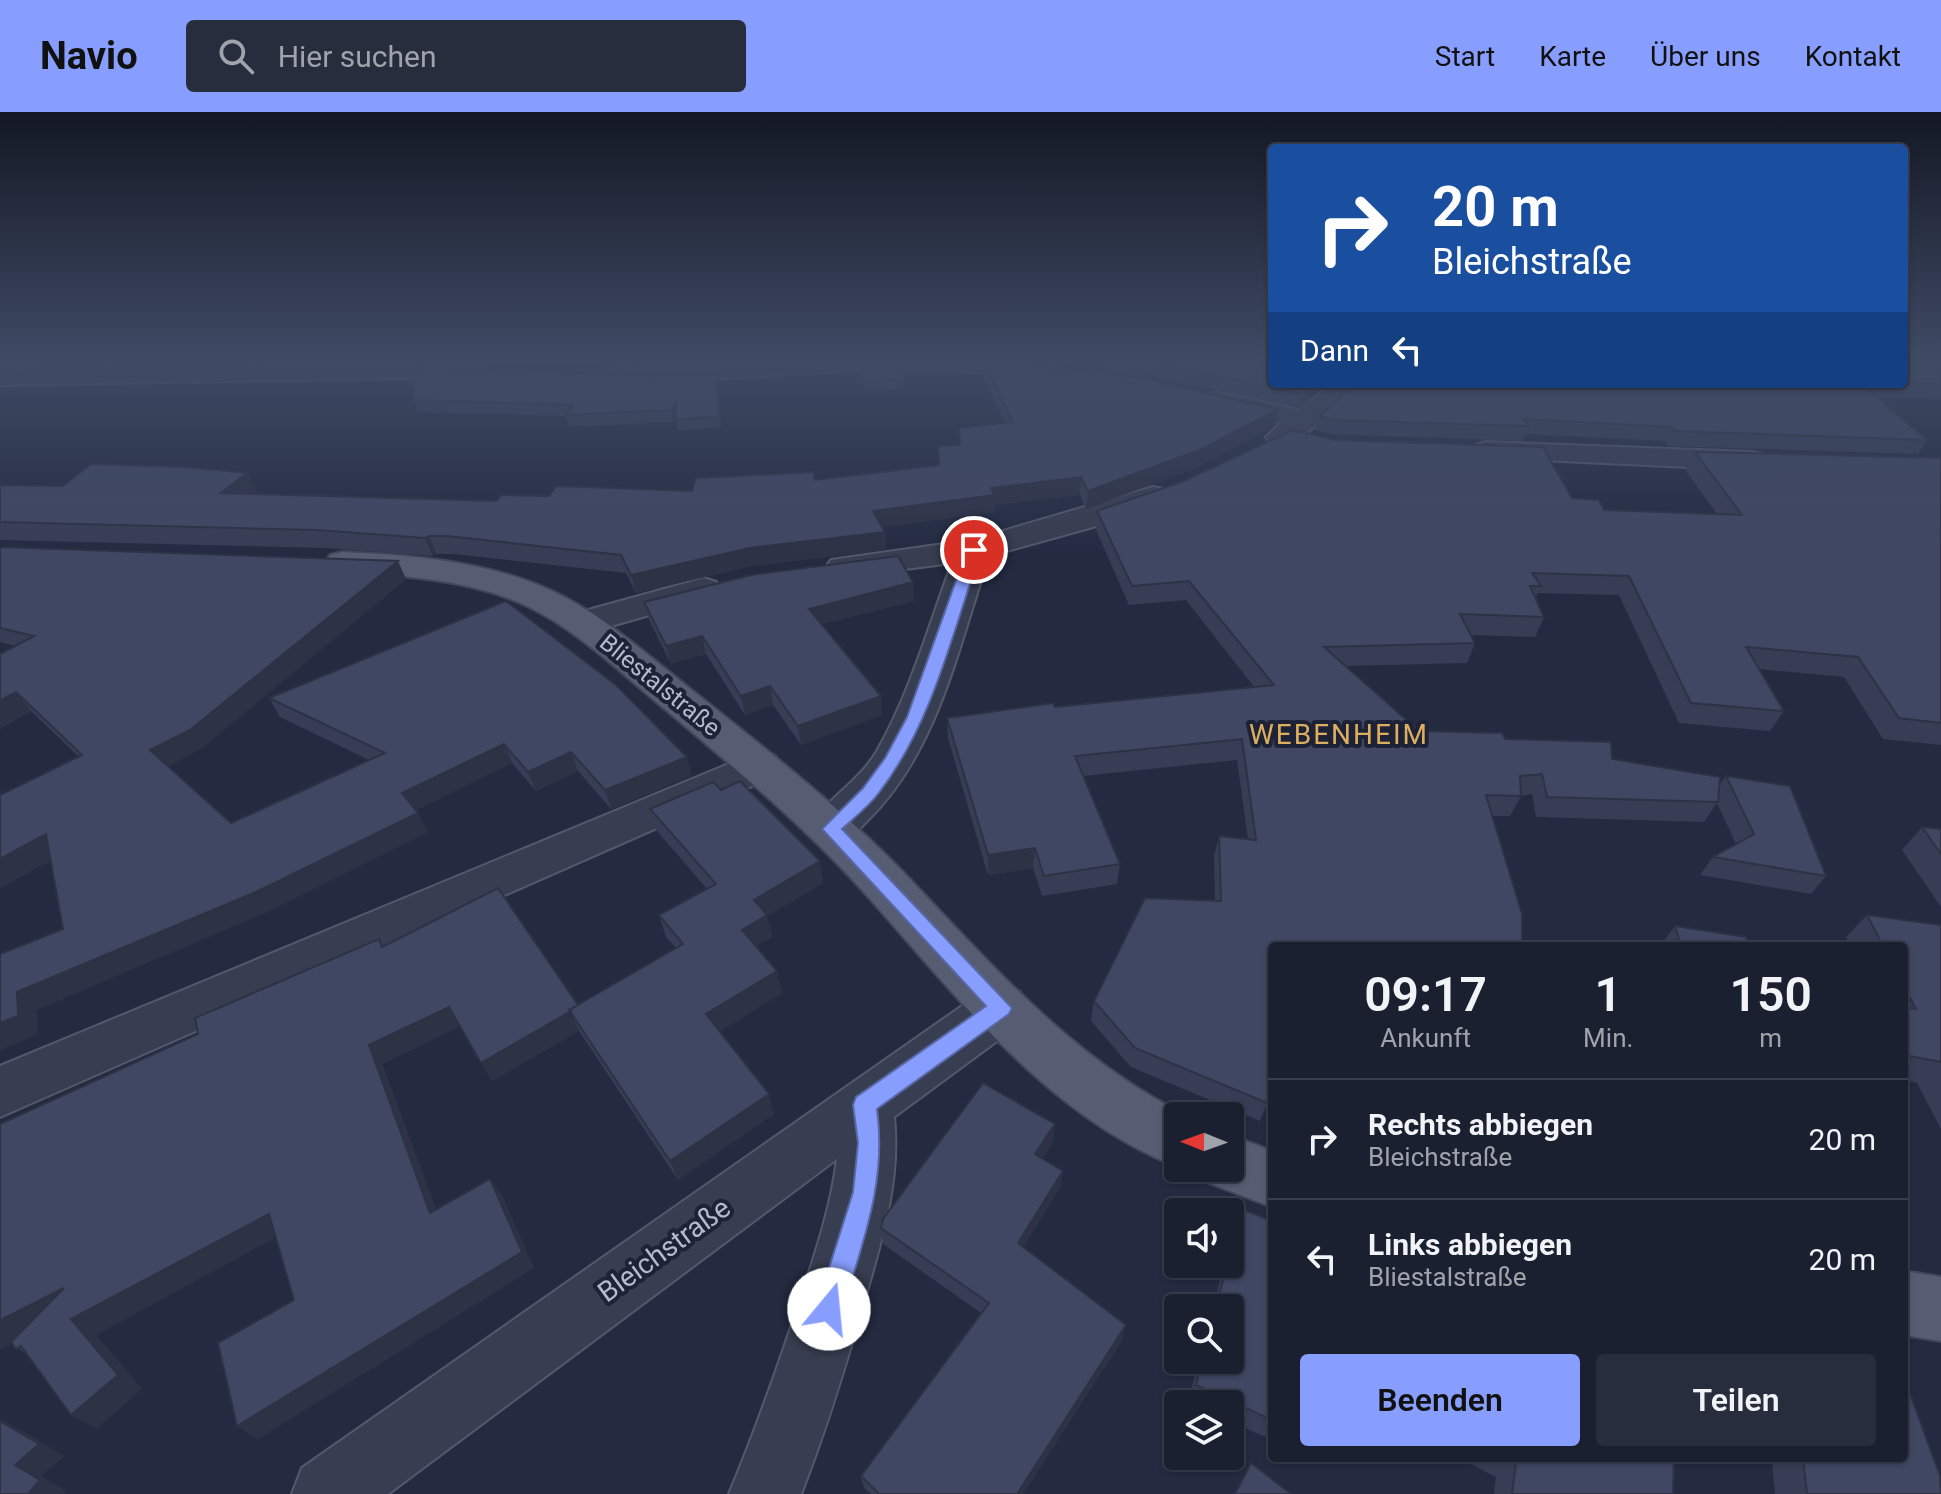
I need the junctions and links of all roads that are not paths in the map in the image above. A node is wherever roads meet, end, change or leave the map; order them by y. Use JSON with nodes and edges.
{"nodes":[{"id":1,"x":1275,"y":423,"type":"edge"},
{"id":2,"x":1311,"y":423,"type":"edge"},
{"id":3,"x":1302,"y":433,"type":"junction"},
{"id":4,"x":1458,"y":450,"type":"edge"},
{"id":5,"x":1251,"y":453,"type":"edge"},
{"id":6,"x":1784,"y":462,"type":"edge"},
{"id":7,"x":1181,"y":486,"type":"edge"},
{"id":8,"x":974,"y":550,"type":"junction"},
{"id":9,"x":305,"y":560,"type":"edge"},
{"id":10,"x":807,"y":571,"type":"edge"},
{"id":11,"x":730,"y":584,"type":"edge"},
{"id":12,"x":583,"y":623,"type":"junction"},
{"id":13,"x":760,"y":766,"type":"junction"},
{"id":14,"x":831,"y":829,"type":"junction"},
{"id":15,"x":1001,"y":1008,"type":"junction"},
{"id":16,"x":0,"y":1092,"type":"edge"},
{"id":17,"x":864,"y":1105,"type":"junction"},
{"id":18,"x":1164,"y":1134,"type":"edge"},
{"id":19,"x":1244,"y":1168,"type":"edge"},
{"id":20,"x":1268,"y":1177,"type":"edge"},
{"id":21,"x":1908,"y":1304,"type":"edge"},
{"id":22,"x":1941,"y":1309,"type":"edge"},
{"id":23,"x":328,"y":1494,"type":"edge"},
{"id":24,"x":765,"y":1494,"type":"edge"}],
"edges":[{"from":1,"to":3,"type":"street"},
{"from":2,"to":3,"type":"street"},
{"from":3,"to":5,"type":"street"},
{"from":4,"to":6,"type":"street"},
{"from":7,"to":8,"type":"street"},
{"from":8,"to":10,"type":"street"},
{"from":8,"to":14,"type":"street"},
{"from":9,"to":12,"type":"main road","name":"Bliestalstraße"},
{"from":11,"to":12,"type":"street"},
{"from":12,"to":13,"type":"main road","name":"Bliestalstraße"},
{"from":13,"to":14,"type":"main road","name":"Bliestalstraße"},
{"from":13,"to":16,"type":"street"},
{"from":14,"to":15,"type":"main road","name":"Bliestalstraße"},
{"from":15,"to":17,"type":"street","name":"Bleichstraße"},
{"from":15,"to":18,"type":"main road","name":"Bliestalstraße"},
{"from":17,"to":23,"type":"street","name":"Bleichstraße"},
{"from":17,"to":24,"type":"street"},
{"from":19,"to":20,"type":"main road"},
{"from":21,"to":22,"type":"main road"}]}
